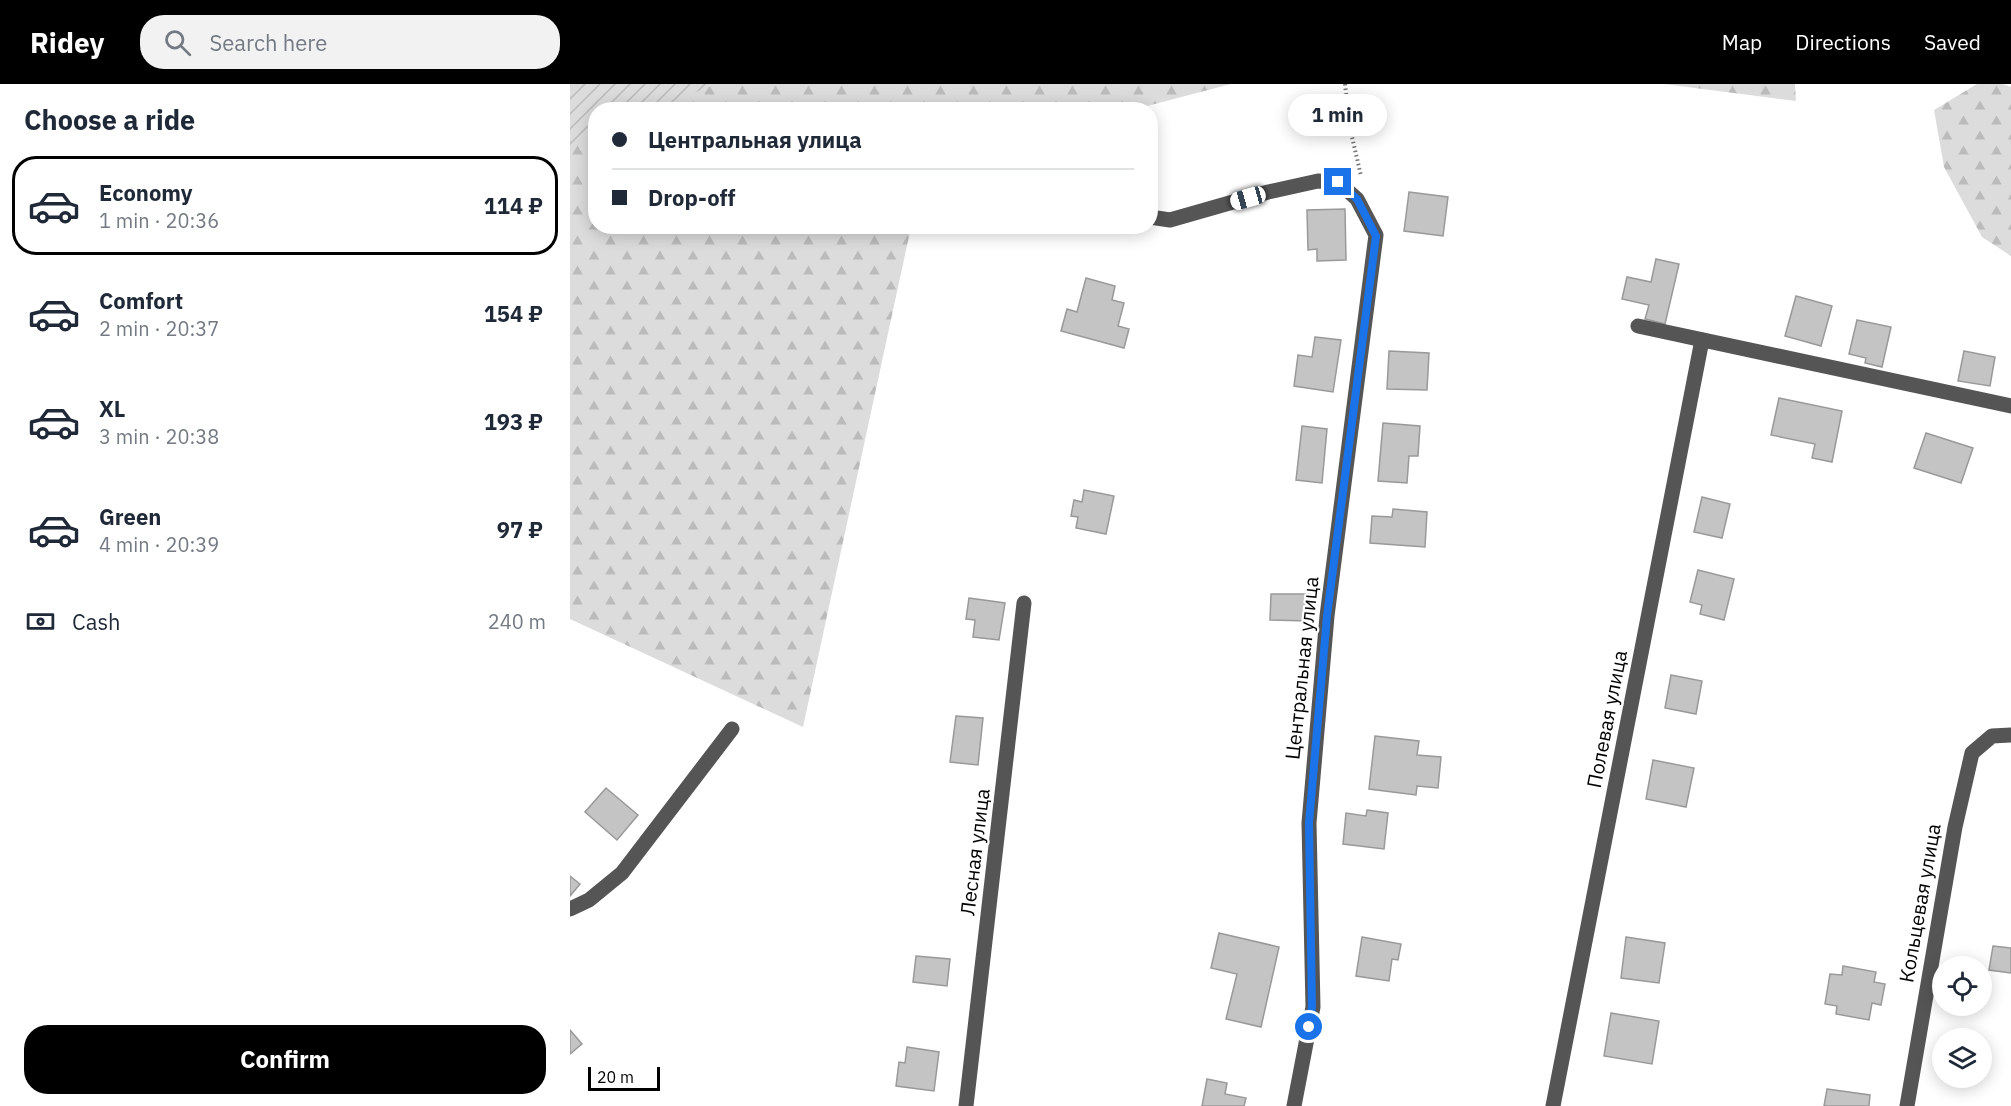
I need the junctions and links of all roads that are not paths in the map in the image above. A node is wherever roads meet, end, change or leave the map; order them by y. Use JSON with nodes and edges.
{"nodes":[{"id":1,"x":1158,"y":218,"type":"edge"},
{"id":2,"x":1638,"y":326,"type":"dead end"},
{"id":3,"x":1702,"y":340,"type":"junction"},
{"id":4,"x":2011,"y":406,"type":"edge"},
{"id":5,"x":1024,"y":603,"type":"dead end"},
{"id":6,"x":732,"y":729,"type":"dead end"},
{"id":7,"x":2011,"y":735,"type":"edge"},
{"id":8,"x":570,"y":909,"type":"edge"},
{"id":9,"x":966,"y":1106,"type":"edge"},
{"id":10,"x":1294,"y":1106,"type":"edge"},
{"id":11,"x":1553,"y":1106,"type":"edge"},
{"id":12,"x":1907,"y":1106,"type":"edge"}],
"edges":[{"from":1,"to":10,"type":"street","name":"Центральная улица"},
{"from":2,"to":3,"type":"street"},
{"from":3,"to":4,"type":"street"},
{"from":3,"to":11,"type":"street","name":"Полевая улица"},
{"from":5,"to":9,"type":"street","name":"Лесная улица"},
{"from":6,"to":8,"type":"street"},
{"from":7,"to":12,"type":"street","name":"Кольцевая улица"}]}
